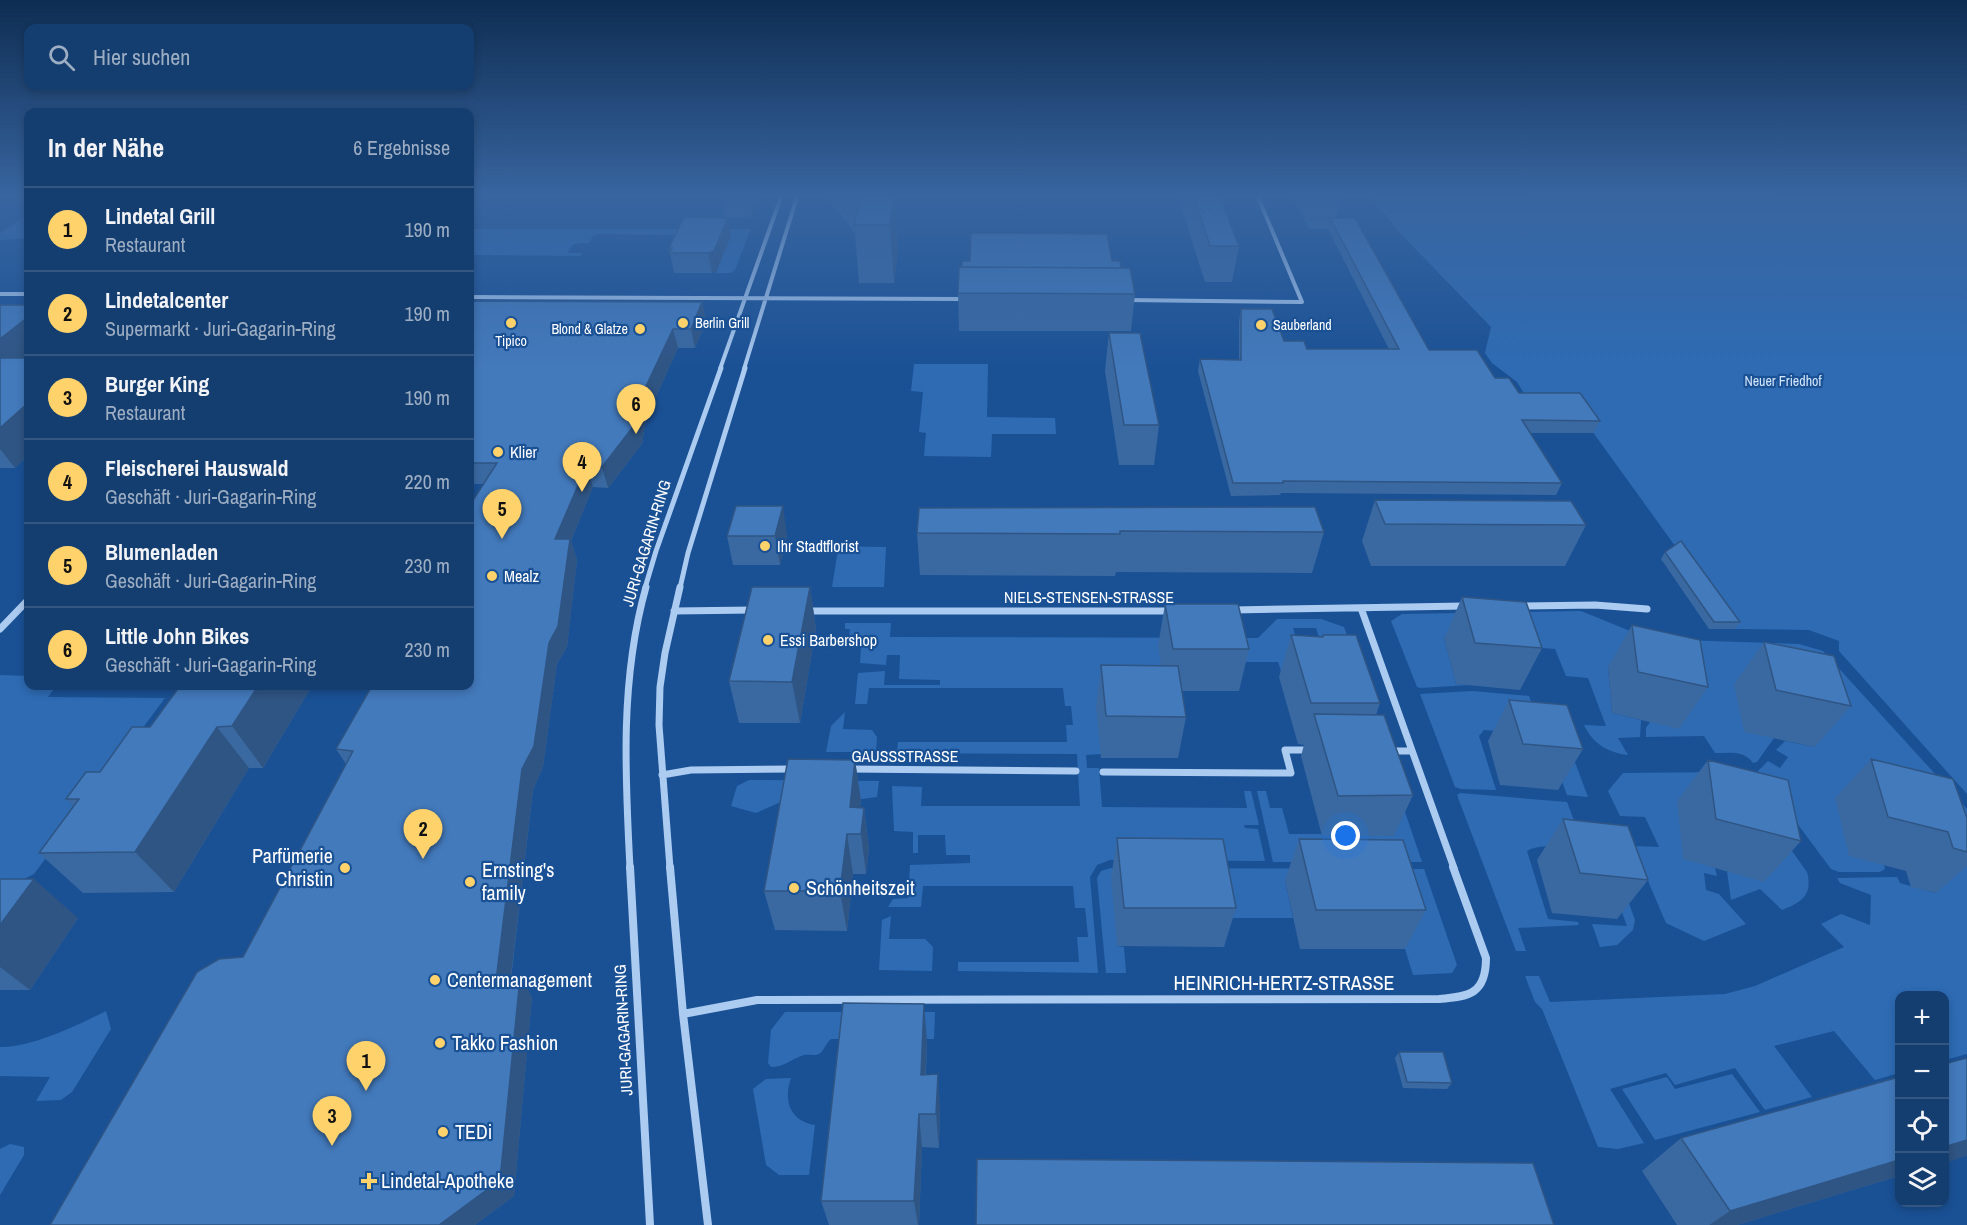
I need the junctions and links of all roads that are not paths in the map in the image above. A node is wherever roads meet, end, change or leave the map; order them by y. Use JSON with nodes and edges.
{"nodes":[{"id":1,"x":760,"y":254,"type":"edge"},
{"id":2,"x":779,"y":254,"type":"edge"},
{"id":3,"x":1282,"y":254,"type":"edge"},
{"id":4,"x":0,"y":294,"type":"edge"},
{"id":5,"x":24,"y":294,"type":"edge"},
{"id":6,"x":474,"y":297,"type":"edge"},
{"id":7,"x":745,"y":299,"type":"junction"},
{"id":8,"x":765,"y":299,"type":"junction"},
{"id":9,"x":972,"y":299,"type":"edge"},
{"id":10,"x":1115,"y":300,"type":"edge"},
{"id":11,"x":24,"y":604,"type":"edge"},
{"id":12,"x":1478,"y":606,"type":"edge"},
{"id":13,"x":1513,"y":606,"type":"edge"},
{"id":14,"x":1361,"y":608,"type":"junction"},
{"id":15,"x":1647,"y":609,"type":"dead end"},
{"id":16,"x":760,"y":610,"type":"edge"},
{"id":17,"x":796,"y":610,"type":"edge"},
{"id":18,"x":1184,"y":610,"type":"edge"},
{"id":19,"x":1220,"y":610,"type":"edge"},
{"id":20,"x":674,"y":611,"type":"junction"},
{"id":21,"x":0,"y":619,"type":"edge"},
{"id":22,"x":10,"y":619,"type":"junction"},
{"id":23,"x":0,"y":629,"type":"edge"},
{"id":24,"x":1320,"y":750,"type":"edge"},
{"id":25,"x":1378,"y":751,"type":"edge"},
{"id":26,"x":1412,"y":751,"type":"junction"},
{"id":27,"x":803,"y":769,"type":"edge"},
{"id":28,"x":838,"y":769,"type":"edge"},
{"id":29,"x":1076,"y":771,"type":"dead end"},
{"id":30,"x":1103,"y":772,"type":"dead end"},
{"id":31,"x":662,"y":775,"type":"junction"},
{"id":32,"x":683,"y":1014,"type":"junction"},
{"id":33,"x":650,"y":1225,"type":"edge"},
{"id":34,"x":708,"y":1225,"type":"edge"}],
"edges":[{"from":1,"to":7,"type":"street","name":"JURI-GAGARIN-RING"},
{"from":2,"to":8,"type":"street"},
{"from":3,"to":10,"type":"street"},
{"from":4,"to":5,"type":"street"},
{"from":6,"to":7,"type":"street"},
{"from":7,"to":8,"type":"street"},
{"from":7,"to":33,"type":"street","name":"JURI-GAGARIN-RING"},
{"from":8,"to":9,"type":"street"},
{"from":8,"to":20,"type":"street"},
{"from":11,"to":22,"type":"street"},
{"from":12,"to":14,"type":"street"},
{"from":13,"to":15,"type":"street"},
{"from":14,"to":19,"type":"street"},
{"from":14,"to":26,"type":"street","name":"HEINRICH-HERTZ-STRASSE"},
{"from":16,"to":20,"type":"street"},
{"from":17,"to":18,"type":"street","name":"NIELS-STENSEN-STRASSE"},
{"from":20,"to":31,"type":"street"},
{"from":21,"to":22,"type":"street"},
{"from":22,"to":23,"type":"street"},
{"from":24,"to":30,"type":"street"},
{"from":25,"to":26,"type":"street"},
{"from":26,"to":32,"type":"street","name":"HEINRICH-HERTZ-STRASSE"},
{"from":27,"to":31,"type":"street"},
{"from":28,"to":29,"type":"street","name":"GAUSSSTRASSE"},
{"from":31,"to":32,"type":"street"},
{"from":32,"to":34,"type":"street"}]}
